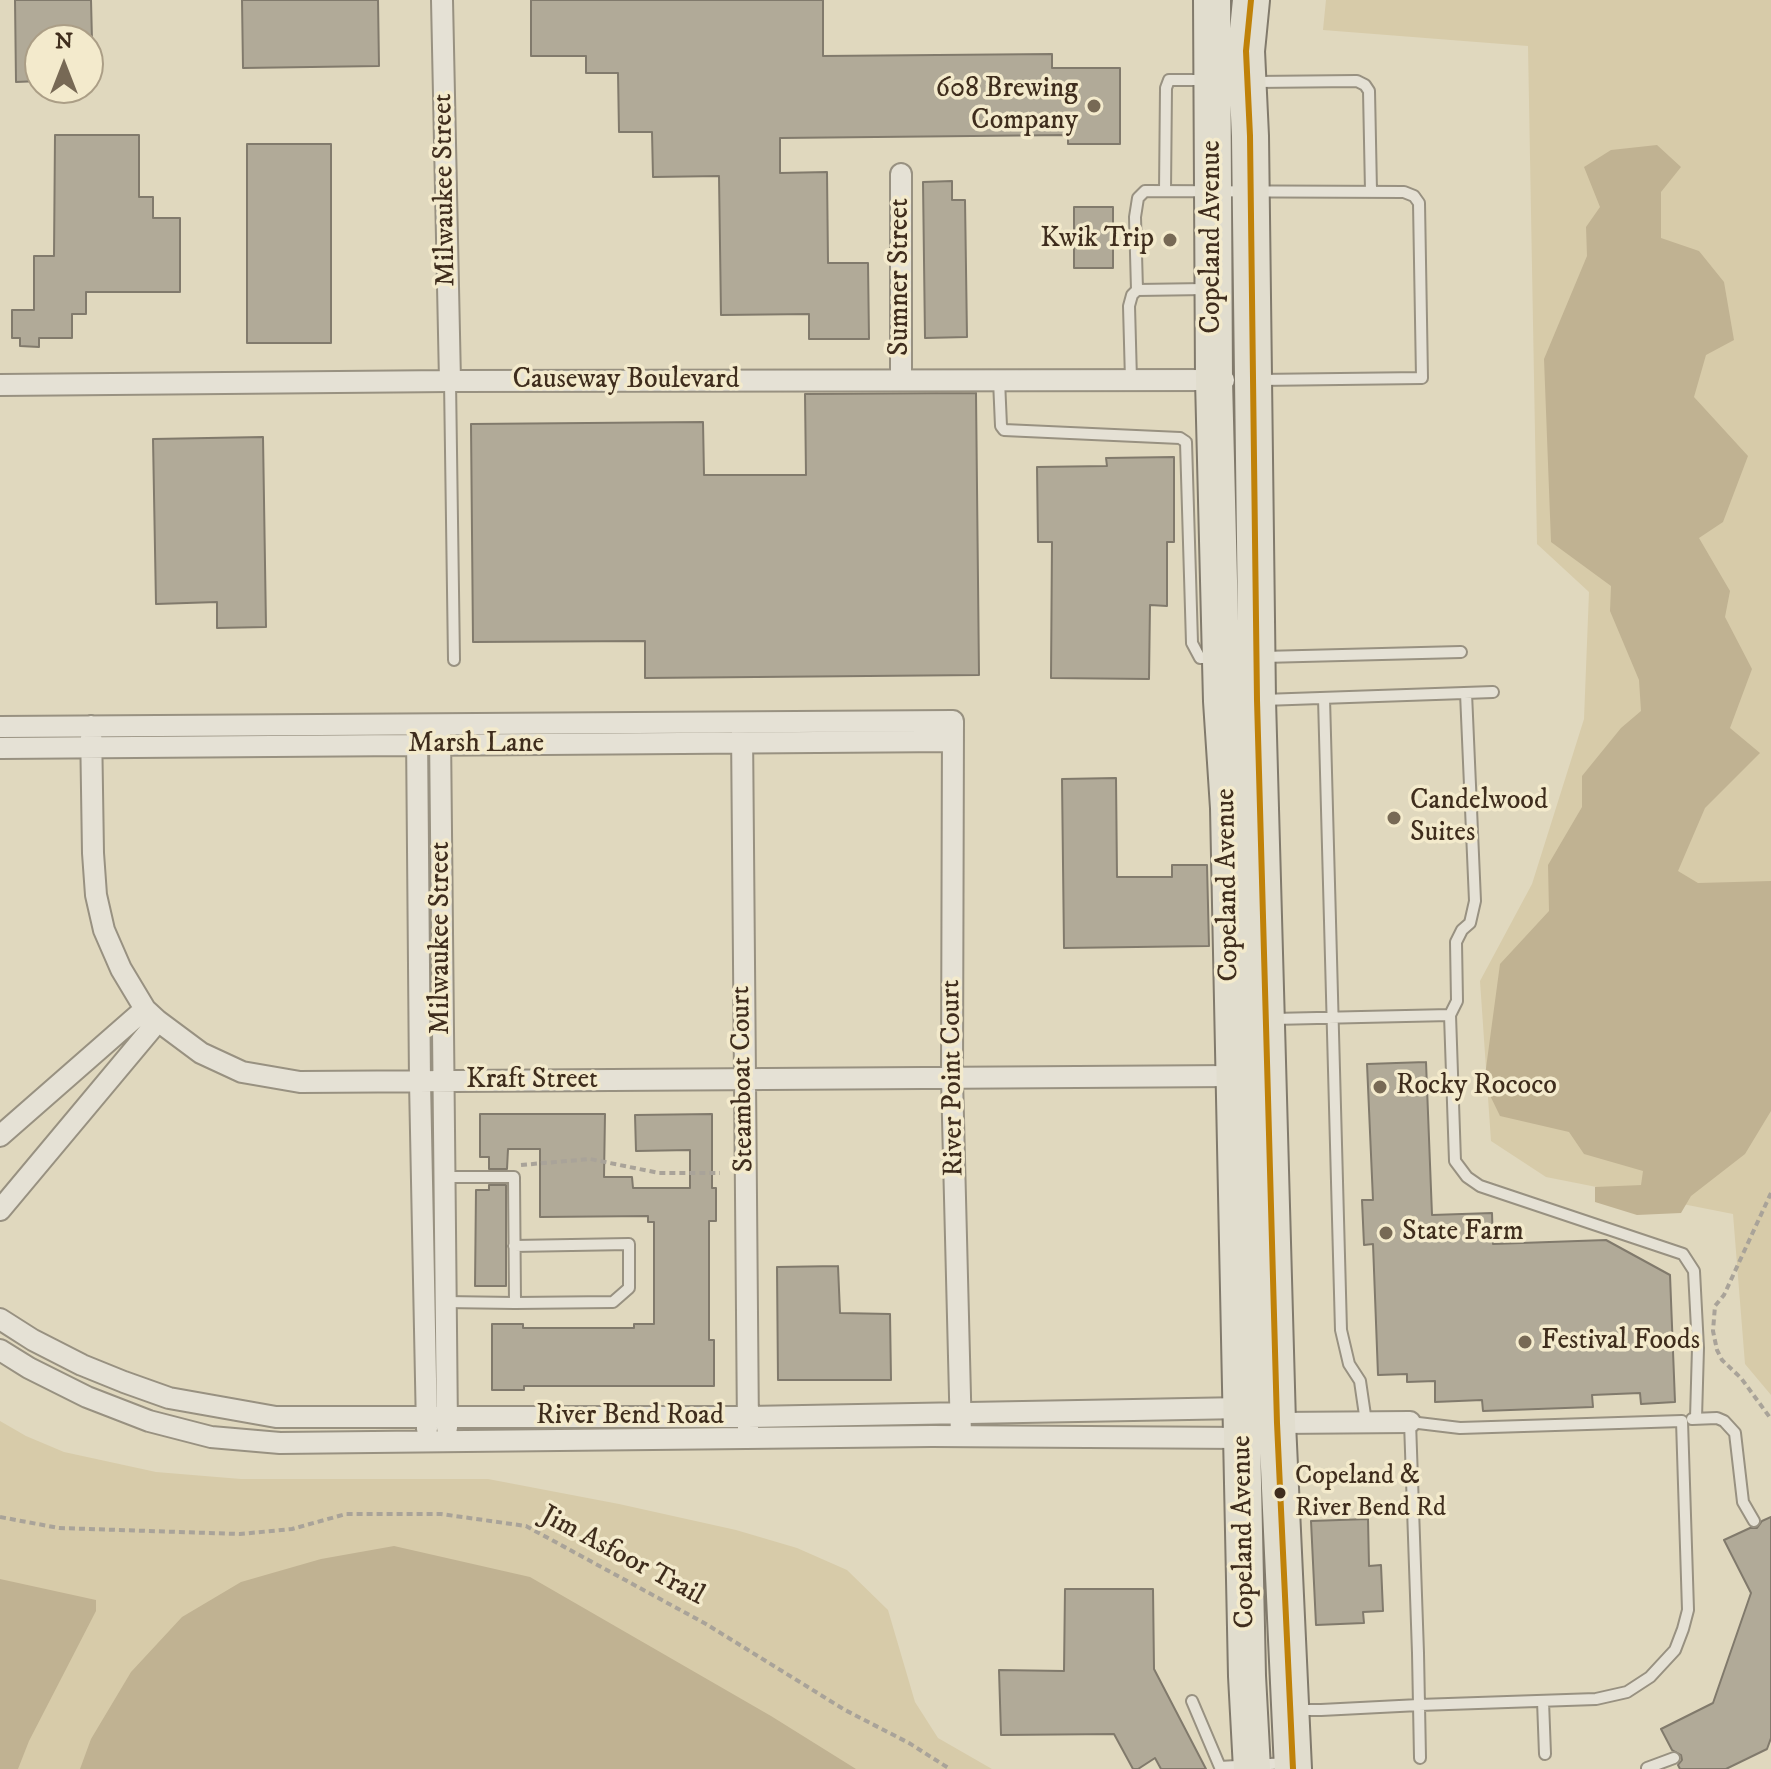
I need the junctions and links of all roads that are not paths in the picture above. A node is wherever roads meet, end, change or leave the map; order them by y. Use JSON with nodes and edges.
{"nodes":[{"id":1,"x":442,"y":0,"type":"edge"},
{"id":2,"x":1212,"y":0,"type":"edge"},
{"id":3,"x":1251,"y":0,"type":"edge"},
{"id":4,"x":1229,"y":81,"type":"junction"},
{"id":5,"x":901,"y":174,"type":"dead end"},
{"id":6,"x":1165,"y":191,"type":"junction"},
{"id":7,"x":1213,"y":191,"type":"junction"},
{"id":8,"x":1250,"y":191,"type":"junction"},
{"id":9,"x":1371,"y":191,"type":"junction"},
{"id":10,"x":1214,"y":289,"type":"junction"},
{"id":11,"x":1137,"y":290,"type":"junction"},
{"id":12,"x":901,"y":380,"type":"junction"},
{"id":13,"x":999,"y":380,"type":"junction"},
{"id":14,"x":1131,"y":380,"type":"junction"},
{"id":15,"x":1214,"y":380,"type":"junction"},
{"id":16,"x":1252,"y":380,"type":"junction"},
{"id":17,"x":450,"y":381,"type":"junction"},
{"id":18,"x":0,"y":385,"type":"edge"},
{"id":19,"x":1461,"y":652,"type":"dead end"},
{"id":20,"x":1239,"y":658,"type":"junction"},
{"id":21,"x":454,"y":660,"type":"dead end"},
{"id":22,"x":1493,"y":692,"type":"dead end"},
{"id":23,"x":1466,"y":693,"type":"junction"},
{"id":24,"x":1324,"y":698,"type":"junction"},
{"id":25,"x":1239,"y":701,"type":"junction"},
{"id":26,"x":0,"y":727,"type":"edge"},
{"id":27,"x":953,"y":731,"type":"joint"},
{"id":28,"x":742,"y":732,"type":"junction"},
{"id":29,"x":417,"y":735,"type":"junction"},
{"id":30,"x":440,"y":735,"type":"junction"},
{"id":31,"x":92,"y":737,"type":"junction"},
{"id":32,"x":0,"y":748,"type":"edge"},
{"id":33,"x":1230,"y":882,"type":"junction"},
{"id":34,"x":151,"y":1015,"type":"junction"},
{"id":35,"x":1450,"y":1015,"type":"junction"},
{"id":36,"x":1267,"y":1019,"type":"junction"},
{"id":37,"x":1333,"y":1019,"type":"junction"},
{"id":38,"x":1233,"y":1076,"type":"junction"},
{"id":39,"x":952,"y":1079,"type":"junction"},
{"id":40,"x":744,"y":1080,"type":"junction"},
{"id":41,"x":420,"y":1082,"type":"junction"},
{"id":42,"x":443,"y":1082,"type":"junction"},
{"id":43,"x":0,"y":1136,"type":"edge"},
{"id":44,"x":444,"y":1177,"type":"junction"},
{"id":45,"x":0,"y":1210,"type":"edge"},
{"id":46,"x":514,"y":1246,"type":"junction"},
{"id":47,"x":445,"y":1302,"type":"junction"},
{"id":48,"x":515,"y":1303,"type":"junction"},
{"id":49,"x":0,"y":1319,"type":"edge"},
{"id":50,"x":0,"y":1350,"type":"edge"},
{"id":51,"x":960,"y":1413,"type":"junction"},
{"id":52,"x":437,"y":1418,"type":"junction"},
{"id":53,"x":1696,"y":1418,"type":"junction"},
{"id":54,"x":1682,"y":1421,"type":"junction"},
{"id":55,"x":1366,"y":1422,"type":"junction"},
{"id":56,"x":1410,"y":1422,"type":"junction"},
{"id":57,"x":1243,"y":1423,"type":"junction"},
{"id":58,"x":1277,"y":1423,"type":"junction"},
{"id":59,"x":748,"y":1427,"type":"junction"},
{"id":60,"x":961,"y":1436,"type":"junction"},
{"id":61,"x":438,"y":1440,"type":"junction"},
{"id":62,"x":1754,"y":1521,"type":"dead end"},
{"id":63,"x":1192,"y":1701,"type":"dead end"},
{"id":64,"x":1543,"y":1701,"type":"junction"},
{"id":65,"x":1419,"y":1705,"type":"junction"},
{"id":66,"x":1292,"y":1710,"type":"junction"},
{"id":67,"x":1545,"y":1754,"type":"dead end"},
{"id":68,"x":1420,"y":1758,"type":"dead end"},
{"id":69,"x":1674,"y":1758,"type":"dead end"},
{"id":70,"x":1293,"y":1766,"type":"edge"},
{"id":71,"x":1252,"y":1767,"type":"edge"},
{"id":72,"x":1647,"y":1768,"type":"edge"}],
"edges":[{"from":1,"to":17,"type":"street","name":"Milwaukee Street"},
{"from":2,"to":4,"type":"highway","name":"Copeland Avenue"},
{"from":3,"to":4,"type":"highway"},
{"from":4,"to":6,"type":"lane"},
{"from":4,"to":7,"type":"highway","name":"Copeland Avenue"},
{"from":4,"to":8,"type":"highway","name":"Copeland Avenue"},
{"from":4,"to":9,"type":"lane"},
{"from":5,"to":12,"type":"street","name":"Sumner Street"},
{"from":6,"to":7,"type":"lane"},
{"from":6,"to":11,"type":"lane"},
{"from":7,"to":8,"type":"lane"},
{"from":7,"to":10,"type":"highway","name":"Copeland Avenue"},
{"from":8,"to":9,"type":"lane"},
{"from":8,"to":16,"type":"highway","name":"Copeland Avenue"},
{"from":9,"to":16,"type":"lane"},
{"from":10,"to":11,"type":"lane"},
{"from":10,"to":15,"type":"highway","name":"Copeland Avenue"},
{"from":11,"to":14,"type":"lane"},
{"from":12,"to":13,"type":"street","name":"Causeway Boulevard"},
{"from":12,"to":17,"type":"street","name":"Causeway Boulevard"},
{"from":13,"to":14,"type":"street","name":"Causeway Boulevard"},
{"from":13,"to":20,"type":"lane"},
{"from":14,"to":15,"type":"street","name":"Causeway Boulevard"},
{"from":15,"to":16,"type":"street","name":"Causeway Boulevard"},
{"from":15,"to":20,"type":"highway","name":"Copeland Avenue"},
{"from":16,"to":20,"type":"highway","name":"Copeland Avenue"},
{"from":17,"to":18,"type":"street","name":"Causeway Boulevard"},
{"from":17,"to":21,"type":"lane"},
{"from":19,"to":20,"type":"lane"},
{"from":20,"to":25,"type":"highway","name":"Copeland Avenue"},
{"from":22,"to":23,"type":"lane"},
{"from":23,"to":24,"type":"lane"},
{"from":23,"to":35,"type":"lane"},
{"from":24,"to":25,"type":"lane"},
{"from":24,"to":37,"type":"lane"},
{"from":25,"to":33,"type":"highway","name":"Copeland Avenue"},
{"from":25,"to":36,"type":"highway","name":"Copeland Avenue"},
{"from":26,"to":31,"type":"street","name":"Marsh Lane"},
{"from":27,"to":28,"type":"street","name":"Marsh Lane"},
{"from":27,"to":39,"type":"street","name":"River Point Court"},
{"from":28,"to":30,"type":"street","name":"Marsh Lane"},
{"from":28,"to":40,"type":"street","name":"Steamboat Court"},
{"from":29,"to":30,"type":"street","name":"Marsh Lane"},
{"from":29,"to":31,"type":"street","name":"Marsh Lane"},
{"from":29,"to":41,"type":"street","name":"Milwaukee Street"},
{"from":30,"to":42,"type":"street","name":"Milwaukee Street"},
{"from":31,"to":32,"type":"street","name":"Marsh Lane"},
{"from":31,"to":34,"type":"street","name":"Kraft Street"},
{"from":33,"to":36,"type":"highway"},
{"from":33,"to":38,"type":"highway","name":"Copeland Avenue"},
{"from":34,"to":41,"type":"street","name":"Kraft Street"},
{"from":34,"to":43,"type":"street"},
{"from":34,"to":45,"type":"street"},
{"from":35,"to":37,"type":"lane"},
{"from":35,"to":53,"type":"lane"},
{"from":36,"to":37,"type":"lane"},
{"from":36,"to":58,"type":"highway","name":"Copeland Avenue"},
{"from":37,"to":55,"type":"lane"},
{"from":38,"to":39,"type":"street","name":"Kraft Street"},
{"from":38,"to":57,"type":"highway","name":"Copeland Avenue"},
{"from":39,"to":40,"type":"street","name":"Kraft Street"},
{"from":39,"to":51,"type":"street","name":"River Point Court"},
{"from":40,"to":42,"type":"street","name":"Kraft Street"},
{"from":40,"to":59,"type":"street","name":"Steamboat Court"},
{"from":41,"to":42,"type":"street","name":"Kraft Street"},
{"from":41,"to":52,"type":"street","name":"Milwaukee Street"},
{"from":42,"to":44,"type":"street","name":"Milwaukee Street"},
{"from":44,"to":46,"type":"lane"},
{"from":44,"to":47,"type":"street","name":"Milwaukee Street"},
{"from":46,"to":48,"type":"lane"},
{"from":46,"to":48,"type":"lane"},
{"from":47,"to":48,"type":"lane"},
{"from":47,"to":52,"type":"street","name":"Milwaukee Street"},
{"from":49,"to":52,"type":"street","name":"River Bend Road"},
{"from":50,"to":61,"type":"street","name":"River Bend Road"},
{"from":51,"to":57,"type":"street","name":"River Bend Road"},
{"from":51,"to":59,"type":"street","name":"River Bend Road"},
{"from":51,"to":60,"type":"street","name":"River Point Court"},
{"from":52,"to":59,"type":"street","name":"River Bend Road"},
{"from":52,"to":61,"type":"street","name":"Milwaukee Street"},
{"from":53,"to":54,"type":"lane"},
{"from":53,"to":62,"type":"lane"},
{"from":54,"to":56,"type":"lane"},
{"from":54,"to":64,"type":"lane"},
{"from":55,"to":56,"type":"street","name":"River Bend Road"},
{"from":55,"to":58,"type":"street","name":"River Bend Road"},
{"from":56,"to":65,"type":"lane"},
{"from":57,"to":58,"type":"street","name":"River Bend Road"},
{"from":57,"to":60,"type":"street","name":"River Bend Road"},
{"from":57,"to":71,"type":"highway","name":"Copeland Avenue"},
{"from":58,"to":66,"type":"highway","name":"Copeland Avenue"},
{"from":59,"to":60,"type":"street","name":"River Bend Road"},
{"from":59,"to":61,"type":"street","name":"River Bend Road"},
{"from":63,"to":71,"type":"lane"},
{"from":64,"to":65,"type":"lane"},
{"from":64,"to":67,"type":"lane"},
{"from":65,"to":66,"type":"lane"},
{"from":65,"to":68,"type":"lane"},
{"from":66,"to":70,"type":"highway","name":"Copeland Avenue"},
{"from":69,"to":72,"type":"lane"},
{"from":70,"to":71,"type":"lane"}]}
